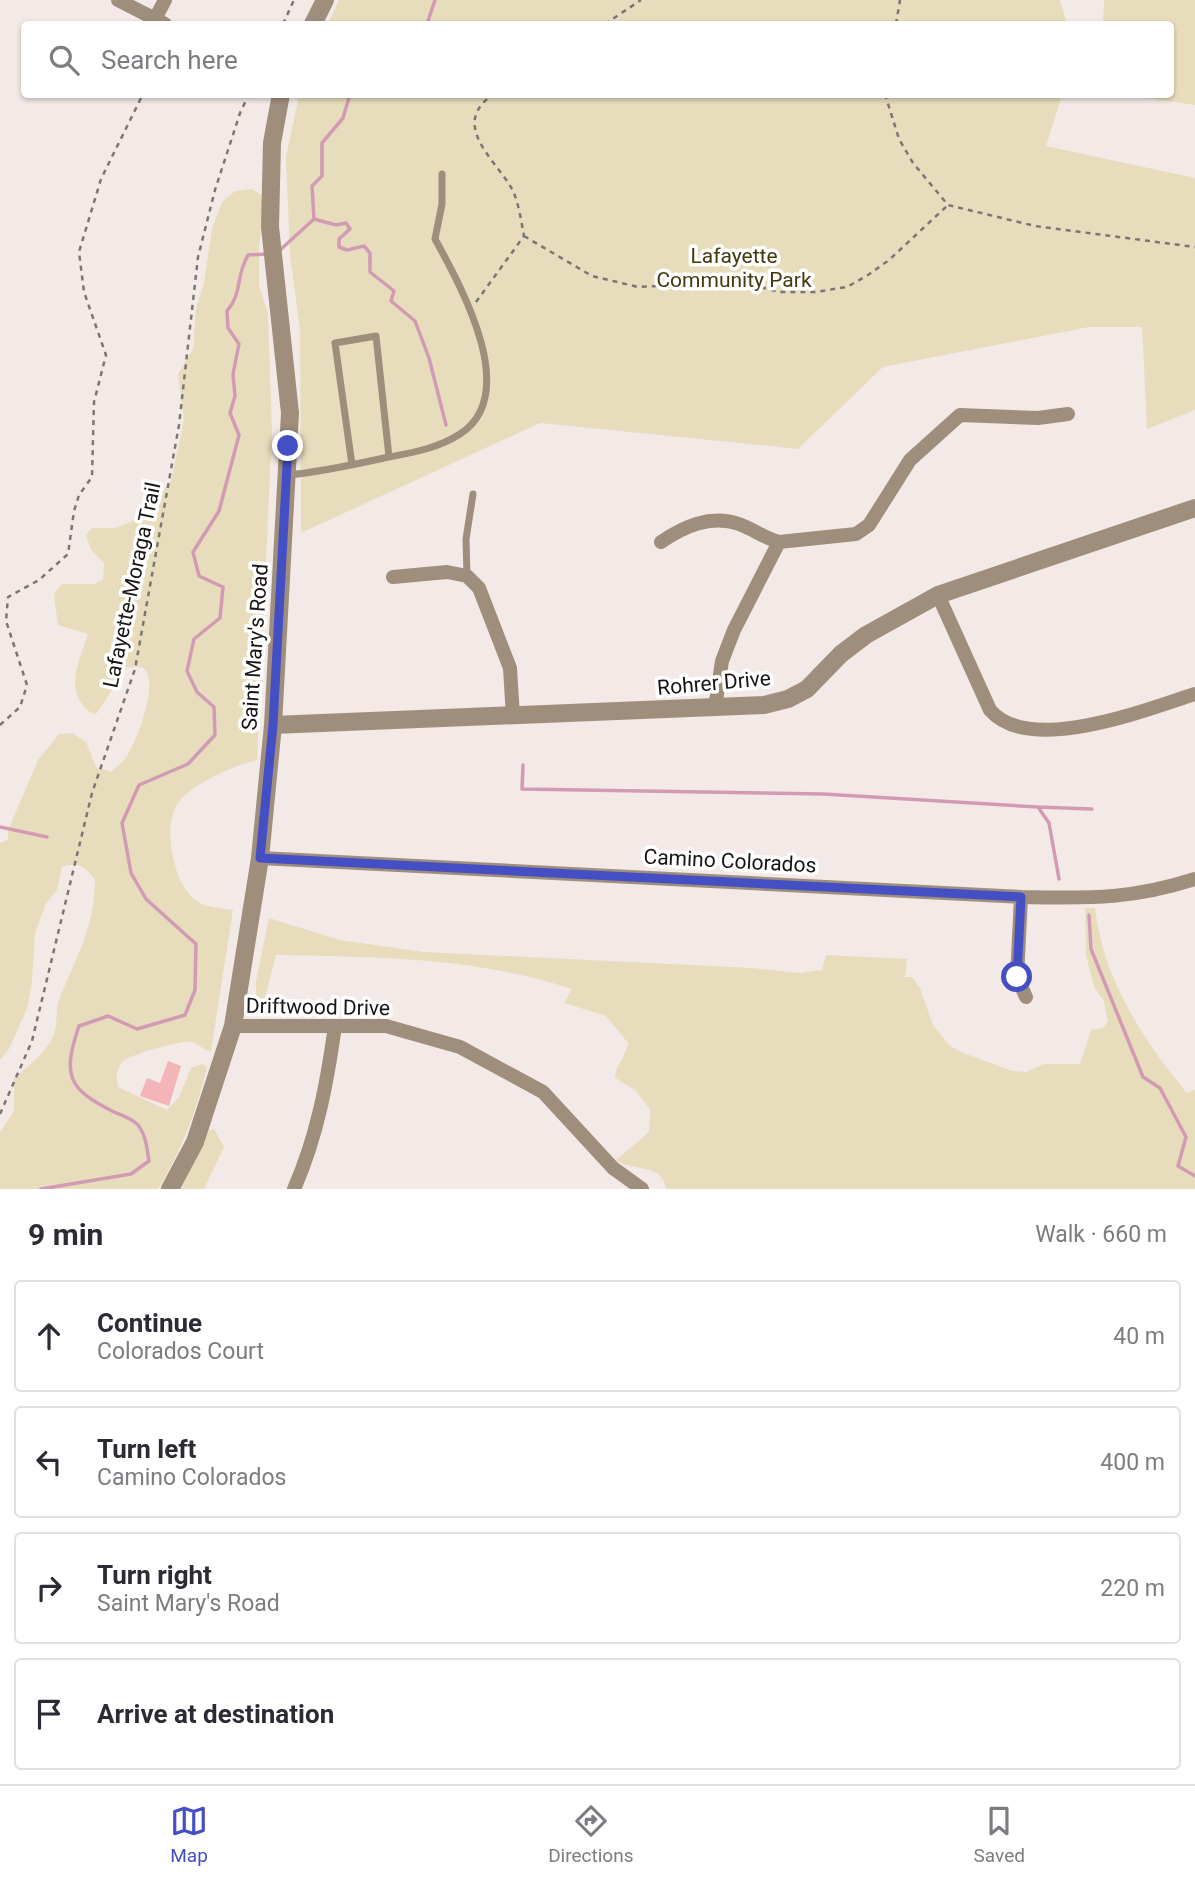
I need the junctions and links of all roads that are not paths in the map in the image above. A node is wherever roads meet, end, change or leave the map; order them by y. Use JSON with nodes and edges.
{"nodes":[{"id":1,"x":118,"y":0,"type":"edge"},
{"id":2,"x":164,"y":0,"type":"edge"},
{"id":3,"x":325,"y":0,"type":"edge"},
{"id":4,"x":158,"y":21,"type":"edge"},
{"id":5,"x":160,"y":21,"type":"edge"},
{"id":6,"x":314,"y":21,"type":"edge"},
{"id":7,"x":280,"y":98,"type":"edge"},
{"id":8,"x":442,"y":174,"type":"dead end"},
{"id":9,"x":1068,"y":414,"type":"dead end"},
{"id":10,"x":389,"y":457,"type":"junction"},
{"id":11,"x":352,"y":465,"type":"junction"},
{"id":12,"x":287,"y":475,"type":"junction"},
{"id":13,"x":473,"y":494,"type":"dead end"},
{"id":14,"x":1195,"y":508,"type":"edge"},
{"id":15,"x":660,"y":542,"type":"dead end"},
{"id":16,"x":779,"y":542,"type":"junction"},
{"id":17,"x":467,"y":576,"type":"junction"},
{"id":18,"x":393,"y":577,"type":"dead end"},
{"id":19,"x":939,"y":595,"type":"junction"},
{"id":20,"x":1195,"y":694,"type":"edge"},
{"id":21,"x":715,"y":708,"type":"junction"},
{"id":22,"x":513,"y":717,"type":"junction"},
{"id":23,"x":273,"y":725,"type":"junction"},
{"id":24,"x":260,"y":858,"type":"junction"},
{"id":25,"x":1192,"y":880,"type":"edge"},
{"id":26,"x":1195,"y":895,"type":"edge"},
{"id":27,"x":1021,"y":897,"type":"junction"},
{"id":28,"x":1026,"y":997,"type":"dead end"},
{"id":29,"x":233,"y":1026,"type":"junction"},
{"id":30,"x":335,"y":1026,"type":"junction"},
{"id":31,"x":170,"y":1189,"type":"edge"},
{"id":32,"x":294,"y":1189,"type":"edge"},
{"id":33,"x":642,"y":1189,"type":"edge"}],
"edges":[{"from":1,"to":4,"type":"street"},
{"from":2,"to":5,"type":"street"},
{"from":3,"to":6,"type":"street"},
{"from":7,"to":12,"type":"street","name":"Saint Mary's Road"},
{"from":8,"to":10,"type":"lane"},
{"from":9,"to":16,"type":"street"},
{"from":10,"to":11,"type":"lane"},
{"from":10,"to":11,"type":"lane"},
{"from":11,"to":12,"type":"lane"},
{"from":12,"to":23,"type":"street","name":"Saint Mary's Road"},
{"from":13,"to":17,"type":"lane"},
{"from":14,"to":19,"type":"street","name":"Rohrer Drive"},
{"from":15,"to":16,"type":"street"},
{"from":16,"to":21,"type":"street"},
{"from":17,"to":18,"type":"street"},
{"from":17,"to":22,"type":"street"},
{"from":19,"to":20,"type":"street"},
{"from":19,"to":21,"type":"street","name":"Rohrer Drive"},
{"from":21,"to":22,"type":"street","name":"Rohrer Drive"},
{"from":22,"to":23,"type":"street","name":"Rohrer Drive"},
{"from":23,"to":24,"type":"street","name":"Saint Mary's Road"},
{"from":24,"to":27,"type":"street","name":"Camino Colorados"},
{"from":24,"to":29,"type":"street","name":"Saint Mary's Road"},
{"from":25,"to":26,"type":"street"},
{"from":25,"to":27,"type":"street","name":"Camino Colorados"},
{"from":27,"to":28,"type":"street"},
{"from":29,"to":30,"type":"street","name":"Driftwood Drive"},
{"from":29,"to":31,"type":"street","name":"Saint Mary's Road"},
{"from":30,"to":32,"type":"street"},
{"from":30,"to":33,"type":"street","name":"Driftwood Drive"}]}
